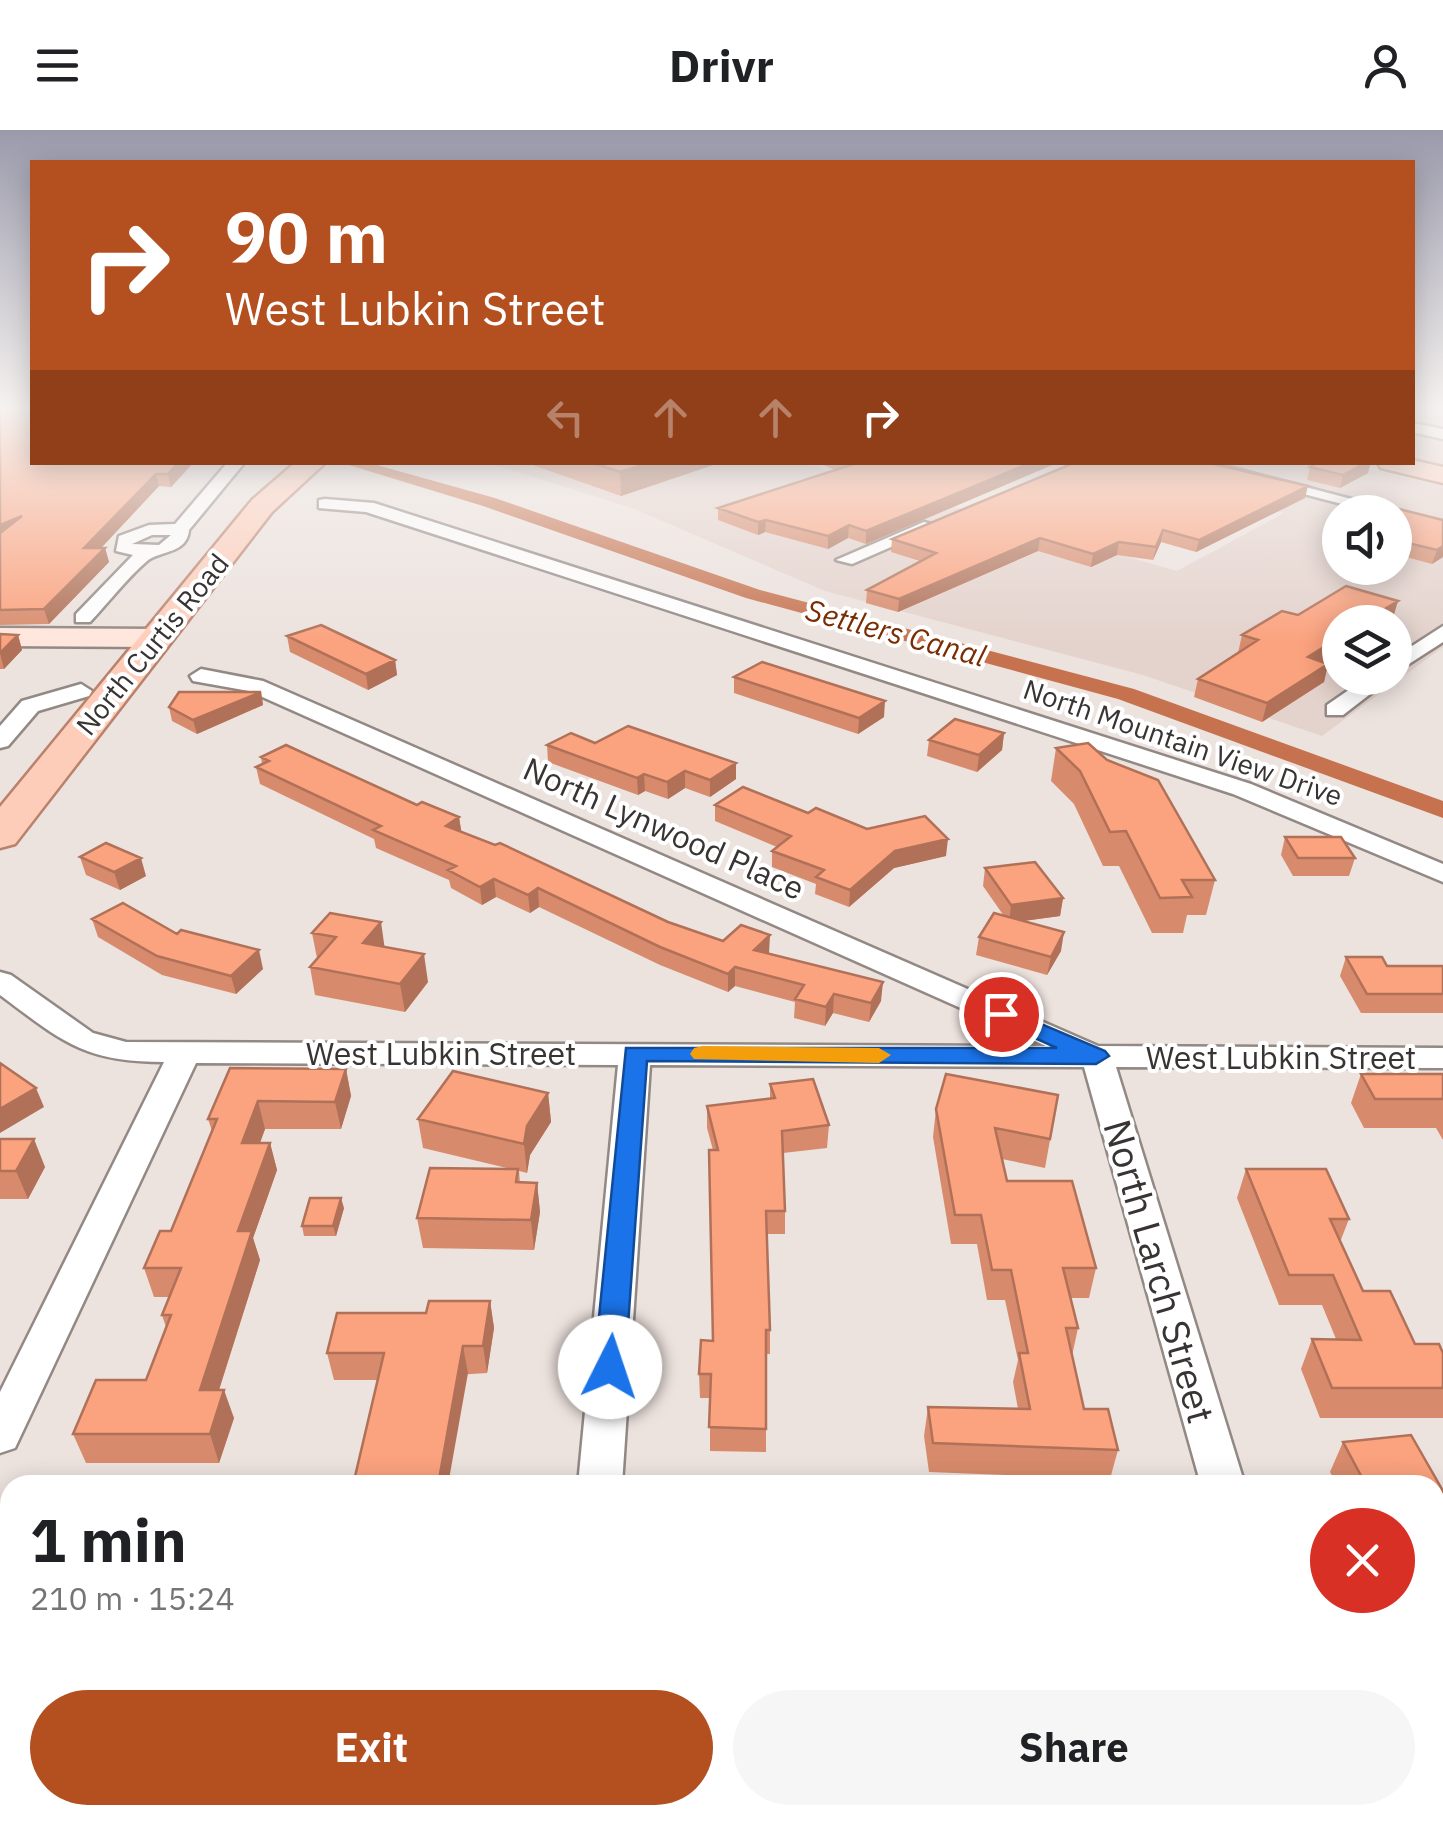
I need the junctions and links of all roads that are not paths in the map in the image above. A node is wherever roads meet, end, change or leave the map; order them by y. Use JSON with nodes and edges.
{"nodes":[{"id":1,"x":217,"y":485,"type":"edge"},
{"id":2,"x":267,"y":485,"type":"edge"},
{"id":3,"x":1282,"y":485,"type":"edge"},
{"id":4,"x":1323,"y":495,"type":"edge"},
{"id":5,"x":326,"y":504,"type":"dead end"},
{"id":6,"x":955,"y":515,"type":"edge"},
{"id":7,"x":845,"y":560,"type":"dead end"},
{"id":8,"x":83,"y":618,"type":"dead end"},
{"id":9,"x":1443,"y":632,"type":"edge"},
{"id":10,"x":0,"y":637,"type":"edge"},
{"id":11,"x":140,"y":638,"type":"junction"},
{"id":12,"x":1412,"y":654,"type":"edge"},
{"id":13,"x":200,"y":676,"type":"dead end"},
{"id":14,"x":81,"y":691,"type":"junction"},
{"id":15,"x":1356,"y":695,"type":"edge"},
{"id":16,"x":1335,"y":710,"type":"dead end"},
{"id":17,"x":0,"y":740,"type":"edge"},
{"id":18,"x":0,"y":792,"type":"edge"},
{"id":19,"x":0,"y":835,"type":"edge"},
{"id":20,"x":1443,"y":874,"type":"edge"},
{"id":21,"x":0,"y":981,"type":"edge"},
{"id":22,"x":186,"y":1052,"type":"junction"},
{"id":23,"x":635,"y":1054,"type":"junction"},
{"id":24,"x":1096,"y":1056,"type":"junction"},
{"id":25,"x":1443,"y":1058,"type":"edge"},
{"id":26,"x":0,"y":1435,"type":"edge"},
{"id":27,"x":601,"y":1475,"type":"edge"},
{"id":28,"x":1220,"y":1475,"type":"edge"}],
"edges":[{"from":1,"to":8,"type":"street","name":"North Curtis Road"},
{"from":2,"to":11,"type":"main road","name":"North Curtis Road"},
{"from":3,"to":4,"type":"street"},
{"from":5,"to":20,"type":"street","name":"North Mountain View Drive"},
{"from":6,"to":7,"type":"street"},
{"from":9,"to":12,"type":"street"},
{"from":10,"to":11,"type":"street"},
{"from":11,"to":14,"type":"main road","name":"North Curtis Road"},
{"from":11,"to":19,"type":"main road","name":"North Curtis Road"},
{"from":13,"to":24,"type":"street","name":"North Lynwood Place"},
{"from":14,"to":17,"type":"street","name":"North Curtis Road"},
{"from":14,"to":18,"type":"main road","name":"North Curtis Road"},
{"from":15,"to":16,"type":"street"},
{"from":21,"to":22,"type":"street","name":"West Lubkin Street"},
{"from":22,"to":23,"type":"street","name":"West Lubkin Street"},
{"from":22,"to":26,"type":"street"},
{"from":23,"to":24,"type":"street","name":"West Lubkin Street"},
{"from":23,"to":27,"type":"street"},
{"from":24,"to":25,"type":"street","name":"West Lubkin Street"},
{"from":24,"to":28,"type":"street","name":"North Larch Street"}]}
